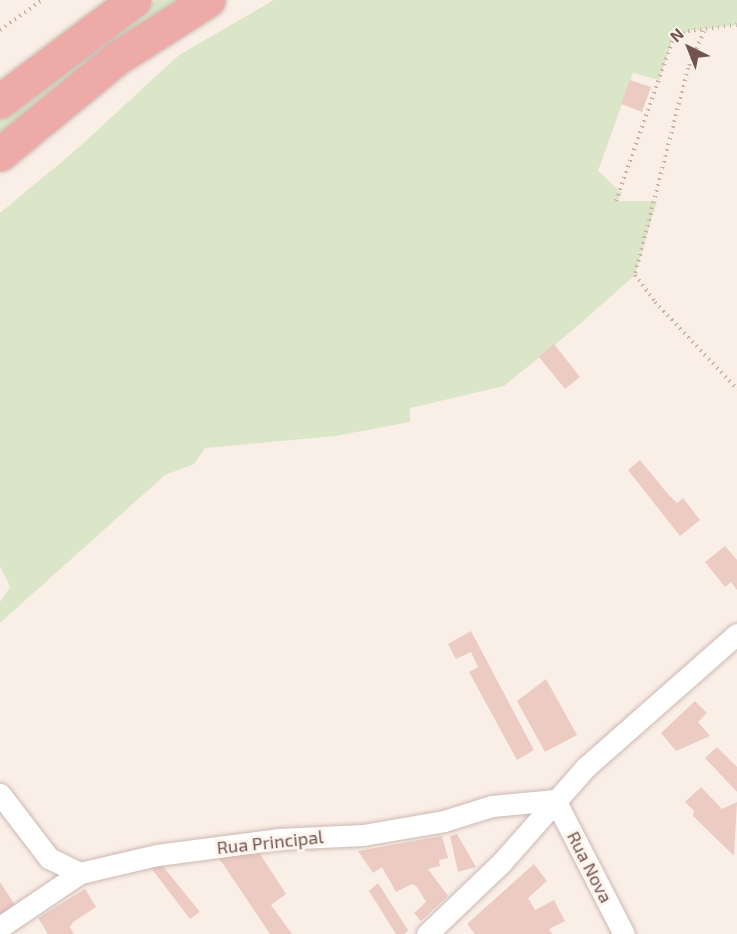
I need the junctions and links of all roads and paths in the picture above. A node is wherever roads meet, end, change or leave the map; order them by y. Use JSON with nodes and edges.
{"nodes":[{"id":1,"x":42,"y":0,"type":"edge"},
{"id":2,"x":134,"y":0,"type":"edge"},
{"id":3,"x":208,"y":0,"type":"edge"},
{"id":4,"x":737,"y":25,"type":"edge"},
{"id":5,"x":0,"y":30,"type":"edge"},
{"id":6,"x":705,"y":31,"type":"junction"},
{"id":7,"x":0,"y":101,"type":"edge"},
{"id":8,"x":0,"y":154,"type":"edge"},
{"id":9,"x":616,"y":201,"type":"dead end"},
{"id":10,"x":737,"y":389,"type":"edge"},
{"id":11,"x":737,"y":634,"type":"edge"},
{"id":12,"x":0,"y":794,"type":"edge"},
{"id":13,"x":555,"y":800,"type":"junction"},
{"id":14,"x":81,"y":873,"type":"junction"},
{"id":15,"x":0,"y":927,"type":"edge"},
{"id":16,"x":427,"y":934,"type":"edge"},
{"id":17,"x":624,"y":934,"type":"edge"}],
"edges":[{"from":1,"to":5,"type":"path"},
{"from":2,"to":7,"type":"highway"},
{"from":3,"to":8,"type":"highway"},
{"from":4,"to":6,"type":"path"},
{"from":6,"to":9,"type":"path"},
{"from":6,"to":10,"type":"path"},
{"from":11,"to":13,"type":"street"},
{"from":12,"to":14,"type":"street"},
{"from":13,"to":14,"type":"street","name":"Rua Principal"},
{"from":13,"to":16,"type":"street"},
{"from":13,"to":17,"type":"street","name":"Rua Nova"},
{"from":14,"to":15,"type":"street","name":"Rua Principal"}]}
